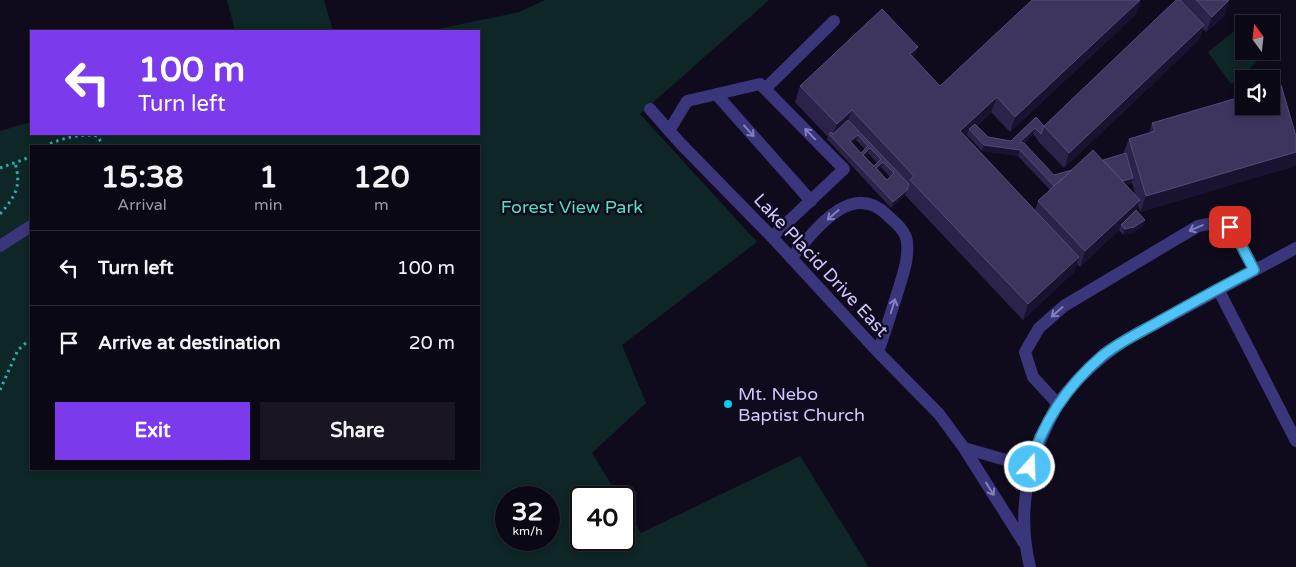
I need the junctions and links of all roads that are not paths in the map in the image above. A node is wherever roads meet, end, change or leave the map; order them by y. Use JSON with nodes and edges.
{"nodes":[{"id":1,"x":834,"y":21,"type":"dead end"},
{"id":2,"x":766,"y":89,"type":"junction"},
{"id":3,"x":716,"y":94,"type":"junction"},
{"id":4,"x":650,"y":109,"type":"dead end"},
{"id":5,"x":669,"y":131,"type":"junction"},
{"id":6,"x":811,"y":201,"type":"junction"},
{"id":7,"x":30,"y":227,"type":"edge"},
{"id":8,"x":772,"y":237,"type":"junction"},
{"id":9,"x":0,"y":246,"type":"edge"},
{"id":10,"x":1296,"y":248,"type":"edge"},
{"id":11,"x":791,"y":258,"type":"junction"},
{"id":12,"x":1254,"y":270,"type":"junction"},
{"id":13,"x":1218,"y":289,"type":"junction"},
{"id":14,"x":878,"y":352,"type":"junction"},
{"id":15,"x":1058,"y":404,"type":"junction"},
{"id":16,"x":1296,"y":441,"type":"edge"},
{"id":17,"x":964,"y":448,"type":"junction"},
{"id":18,"x":1030,"y":467,"type":"junction"},
{"id":19,"x":1024,"y":543,"type":"junction"},
{"id":20,"x":1030,"y":567,"type":"edge"}],
"edges":[{"from":1,"to":2,"type":"street"},
{"from":2,"to":3,"type":"street"},
{"from":6,"to":2,"type":"street","one_way":true},
{"from":3,"to":5,"type":"street"},
{"from":3,"to":6,"type":"street","one_way":true},
{"from":4,"to":5,"type":"street","name":"Lake Placid Drive East"},
{"from":5,"to":8,"type":"street","name":"Lake Placid Drive East"},
{"from":6,"to":8,"type":"street"},
{"from":7,"to":9,"type":"street"},
{"from":8,"to":11,"type":"street","name":"Lake Placid Drive East"},
{"from":10,"to":12,"type":"street"},
{"from":11,"to":14,"type":"street","name":"Lake Placid Drive East"},
{"from":14,"to":11,"type":"street","one_way":true},
{"from":12,"to":13,"type":"street"},
{"from":12,"to":15,"type":"street","one_way":true},
{"from":13,"to":15,"type":"street"},
{"from":13,"to":16,"type":"street"},
{"from":14,"to":17,"type":"street","name":"Lake Placid Drive East"},
{"from":15,"to":18,"type":"street"},
{"from":17,"to":18,"type":"street"},
{"from":17,"to":19,"type":"street","name":"Lake Placid Drive East","one_way":true},
{"from":18,"to":19,"type":"street"},
{"from":19,"to":20,"type":"street"}]}
